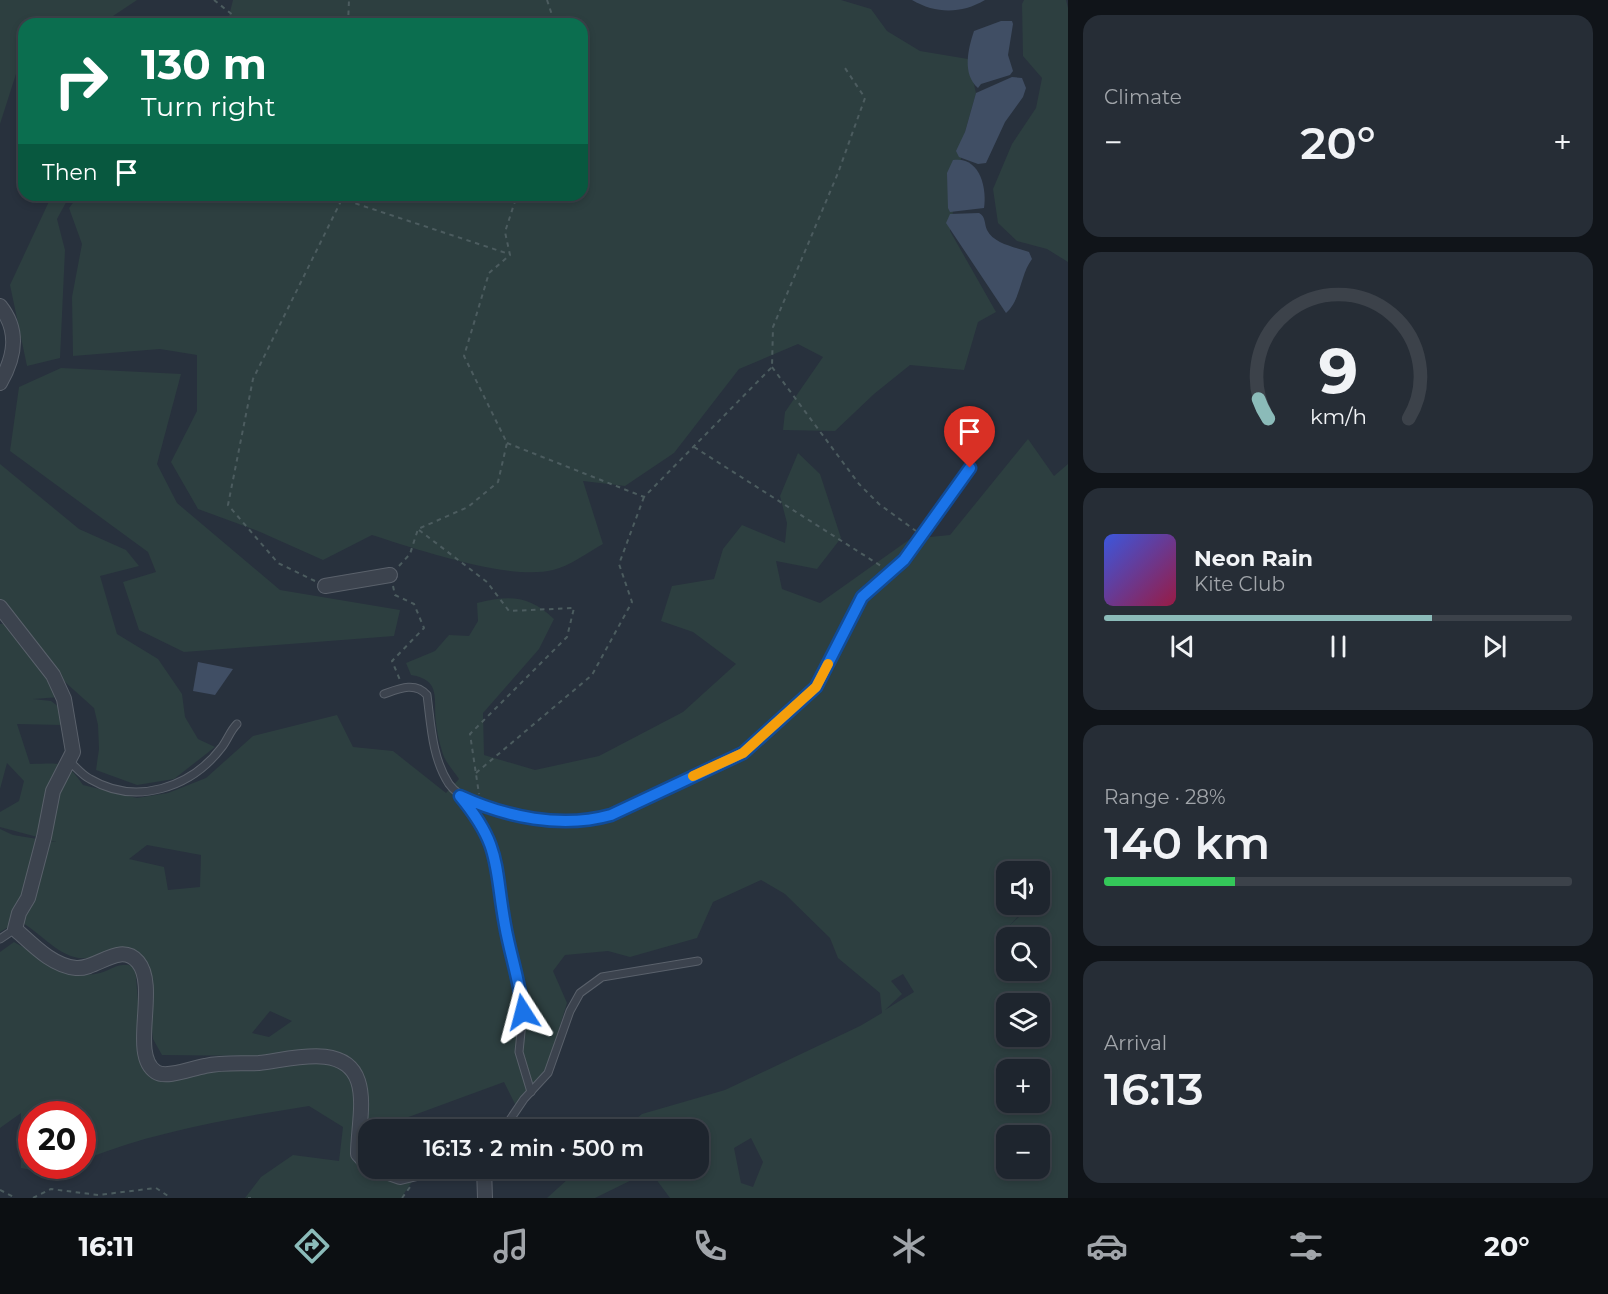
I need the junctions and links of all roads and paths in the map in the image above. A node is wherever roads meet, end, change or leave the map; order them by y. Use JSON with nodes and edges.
{"nodes":[{"id":1,"x":214,"y":0,"type":"edge"},
{"id":2,"x":349,"y":0,"type":"edge"},
{"id":3,"x":547,"y":0,"type":"edge"},
{"id":4,"x":236,"y":18,"type":"edge"},
{"id":5,"x":348,"y":18,"type":"edge"},
{"id":6,"x":553,"y":18,"type":"edge"},
{"id":7,"x":843,"y":65,"type":"dead end"},
{"id":8,"x":340,"y":201,"type":"edge"},
{"id":9,"x":354,"y":201,"type":"edge"},
{"id":10,"x":515,"y":201,"type":"edge"},
{"id":11,"x":510,"y":255,"type":"junction"},
{"id":12,"x":0,"y":306,"type":"edge"},
{"id":13,"x":772,"y":367,"type":"junction"},
{"id":14,"x":0,"y":383,"type":"edge"},
{"id":15,"x":507,"y":443,"type":"junction"},
{"id":16,"x":693,"y":447,"type":"junction"},
{"id":17,"x":970,"y":468,"type":"dead end"},
{"id":18,"x":644,"y":497,"type":"junction"},
{"id":19,"x":418,"y":529,"type":"junction"},
{"id":20,"x":922,"y":535,"type":"junction"},
{"id":21,"x":890,"y":572,"type":"junction"},
{"id":22,"x":390,"y":575,"type":"junction"},
{"id":23,"x":325,"y":586,"type":"joint"},
{"id":24,"x":0,"y":607,"type":"edge"},
{"id":25,"x":403,"y":688,"type":"junction"},
{"id":26,"x":384,"y":694,"type":"dead end"},
{"id":27,"x":237,"y":724,"type":"dead end"},
{"id":28,"x":69,"y":761,"type":"junction"},
{"id":29,"x":476,"y":773,"type":"junction"},
{"id":30,"x":460,"y":796,"type":"junction"},
{"id":31,"x":481,"y":806,"type":"junction"},
{"id":32,"x":15,"y":929,"type":"junction"},
{"id":33,"x":0,"y":939,"type":"edge"},
{"id":34,"x":698,"y":961,"type":"dead end"},
{"id":35,"x":531,"y":1092,"type":"junction"},
{"id":36,"x":360,"y":1119,"type":"edge"},
{"id":37,"x":511,"y":1119,"type":"edge"},
{"id":38,"x":484,"y":1179,"type":"edge"},
{"id":39,"x":0,"y":1190,"type":"edge"},
{"id":40,"x":16,"y":1198,"type":"edge"},
{"id":41,"x":33,"y":1198,"type":"edge"},
{"id":42,"x":171,"y":1198,"type":"edge"},
{"id":43,"x":485,"y":1198,"type":"edge"}],
"edges":[{"from":1,"to":4,"type":"path"},
{"from":2,"to":5,"type":"path"},
{"from":3,"to":6,"type":"path"},
{"from":7,"to":13,"type":"path"},
{"from":8,"to":23,"type":"path"},
{"from":9,"to":11,"type":"path"},
{"from":10,"to":11,"type":"path"},
{"from":11,"to":15,"type":"path"},
{"from":12,"to":14,"type":"street"},
{"from":13,"to":16,"type":"path"},
{"from":13,"to":20,"type":"path"},
{"from":15,"to":18,"type":"path"},
{"from":15,"to":19,"type":"path"},
{"from":16,"to":18,"type":"path"},
{"from":16,"to":21,"type":"path"},
{"from":17,"to":20,"type":"lane"},
{"from":18,"to":29,"type":"path"},
{"from":19,"to":22,"type":"path"},
{"from":19,"to":29,"type":"path"},
{"from":20,"to":21,"type":"lane"},
{"from":21,"to":31,"type":"lane"},
{"from":22,"to":23,"type":"street"},
{"from":22,"to":25,"type":"path"},
{"from":24,"to":28,"type":"street"},
{"from":25,"to":26,"type":"lane"},
{"from":25,"to":30,"type":"lane"},
{"from":27,"to":28,"type":"lane"},
{"from":28,"to":32,"type":"street"},
{"from":29,"to":31,"type":"path"},
{"from":30,"to":31,"type":"lane"},
{"from":30,"to":35,"type":"lane"},
{"from":32,"to":33,"type":"lane"},
{"from":32,"to":36,"type":"street"},
{"from":34,"to":35,"type":"lane"},
{"from":35,"to":37,"type":"lane"},
{"from":38,"to":43,"type":"street"},
{"from":39,"to":40,"type":"path"},
{"from":41,"to":42,"type":"path"}]}
